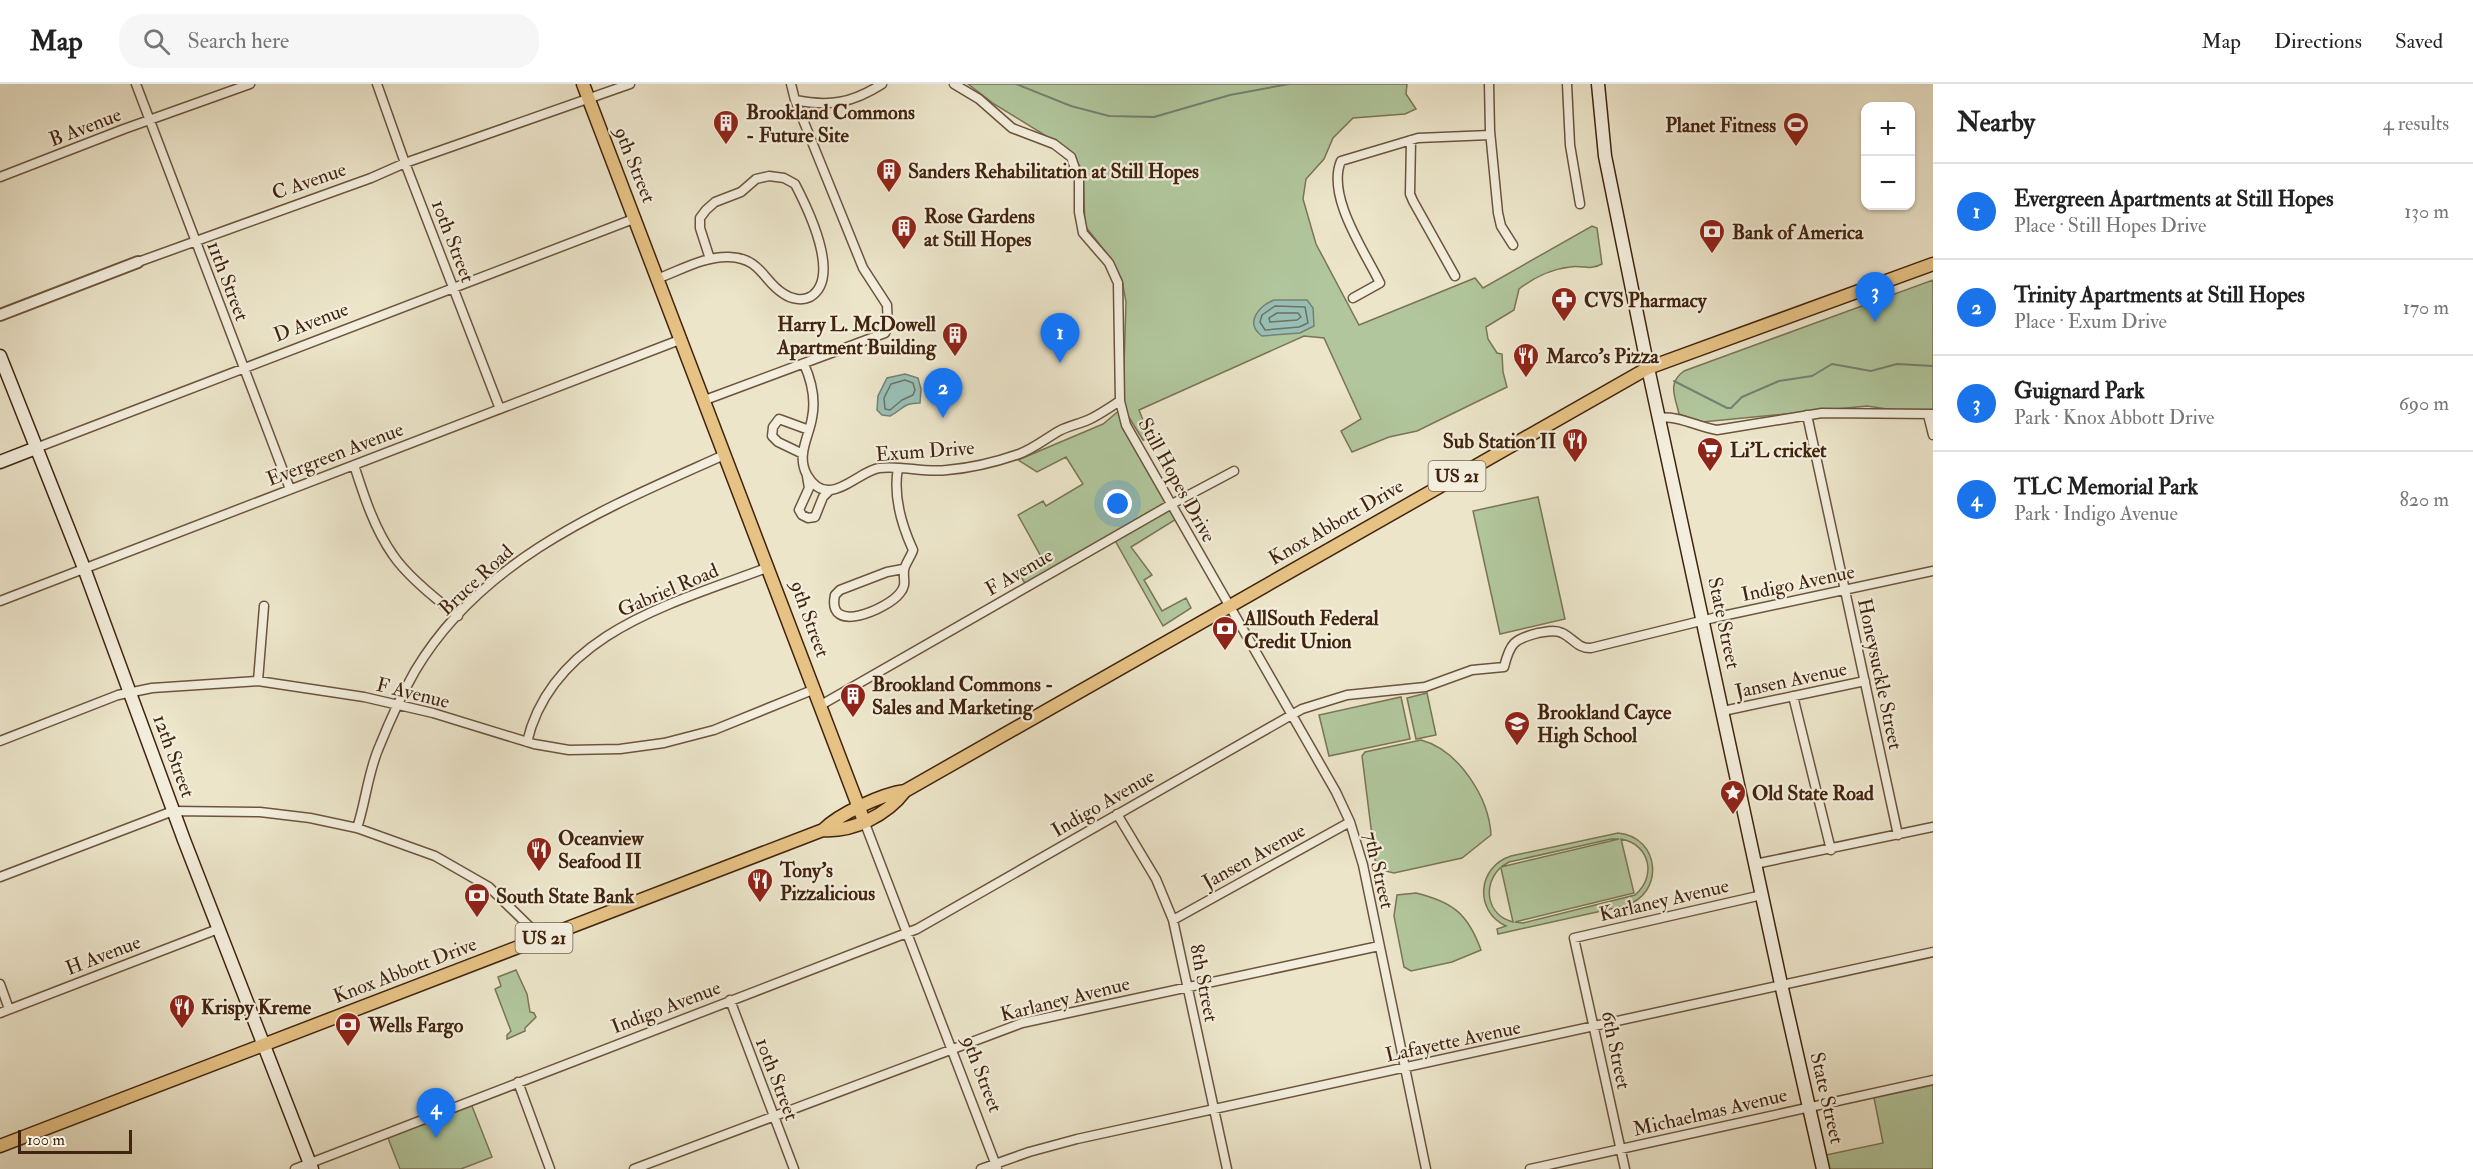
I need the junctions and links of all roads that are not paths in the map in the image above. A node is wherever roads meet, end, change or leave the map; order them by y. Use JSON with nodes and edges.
{"nodes":[{"id":1,"x":136,"y":84,"type":"edge"},
{"id":2,"x":250,"y":84,"type":"edge"},
{"id":3,"x":377,"y":84,"type":"edge"},
{"id":4,"x":583,"y":84,"type":"edge"},
{"id":5,"x":630,"y":84,"type":"edge"},
{"id":6,"x":791,"y":84,"type":"edge"},
{"id":7,"x":882,"y":84,"type":"edge"},
{"id":8,"x":954,"y":84,"type":"edge"},
{"id":9,"x":1489,"y":84,"type":"edge"},
{"id":10,"x":1567,"y":84,"type":"edge"},
{"id":11,"x":1598,"y":84,"type":"edge"},
{"id":12,"x":589,"y":99,"type":"junction"},
{"id":13,"x":795,"y":100,"type":"junction"},
{"id":14,"x":149,"y":120,"type":"junction"},
{"id":15,"x":1490,"y":135,"type":"junction"},
{"id":16,"x":1411,"y":140,"type":"junction"},
{"id":17,"x":405,"y":163,"type":"junction"},
{"id":18,"x":0,"y":177,"type":"edge"},
{"id":19,"x":1580,"y":204,"type":"dead end"},
{"id":20,"x":636,"y":218,"type":"junction"},
{"id":21,"x":195,"y":240,"type":"junction"},
{"id":22,"x":1513,"y":244,"type":"dead end"},
{"id":23,"x":710,"y":259,"type":"junction"},
{"id":24,"x":138,"y":262,"type":"joint"},
{"id":25,"x":1933,"y":264,"type":"edge"},
{"id":26,"x":1455,"y":276,"type":"dead end"},
{"id":27,"x":659,"y":278,"type":"junction"},
{"id":28,"x":453,"y":289,"type":"junction"},
{"id":29,"x":1353,"y":298,"type":"dead end"},
{"id":30,"x":0,"y":315,"type":"edge"},
{"id":31,"x":682,"y":339,"type":"junction"},
{"id":32,"x":0,"y":356,"type":"edge"},
{"id":33,"x":804,"y":364,"type":"junction"},
{"id":34,"x":1648,"y":368,"type":"junction"},
{"id":35,"x":244,"y":369,"type":"junction"},
{"id":36,"x":705,"y":400,"type":"junction"},
{"id":37,"x":1120,"y":401,"type":"junction"},
{"id":38,"x":500,"y":409,"type":"junction"},
{"id":39,"x":1931,"y":414,"type":"edge"},
{"id":40,"x":1807,"y":415,"type":"junction"},
{"id":41,"x":1658,"y":418,"type":"junction"},
{"id":42,"x":809,"y":430,"type":"junction"},
{"id":43,"x":1933,"y":435,"type":"edge"},
{"id":44,"x":36,"y":448,"type":"junction"},
{"id":45,"x":802,"y":453,"type":"junction"},
{"id":46,"x":724,"y":455,"type":"junction"},
{"id":47,"x":0,"y":462,"type":"edge"},
{"id":48,"x":354,"y":465,"type":"junction"},
{"id":49,"x":898,"y":468,"type":"junction"},
{"id":50,"x":1234,"y":471,"type":"dead end"},
{"id":51,"x":807,"y":475,"type":"junction"},
{"id":52,"x":290,"y":489,"type":"junction"},
{"id":53,"x":830,"y":490,"type":"junction"},
{"id":54,"x":1170,"y":504,"type":"junction"},
{"id":55,"x":769,"y":567,"type":"junction"},
{"id":56,"x":84,"y":568,"type":"junction"},
{"id":57,"x":903,"y":569,"type":"junction"},
{"id":58,"x":1933,"y":571,"type":"edge"},
{"id":59,"x":1844,"y":589,"type":"junction"},
{"id":60,"x":0,"y":601,"type":"edge"},
{"id":61,"x":264,"y":606,"type":"dead end"},
{"id":62,"x":1229,"y":606,"type":"junction"},
{"id":63,"x":458,"y":615,"type":"junction"},
{"id":64,"x":1703,"y":621,"type":"junction"},
{"id":65,"x":258,"y":681,"type":"junction"},
{"id":66,"x":1865,"y":681,"type":"junction"},
{"id":67,"x":815,"y":689,"type":"junction"},
{"id":68,"x":130,"y":692,"type":"junction"},
{"id":69,"x":1793,"y":696,"type":"junction"},
{"id":70,"x":399,"y":705,"type":"junction"},
{"id":71,"x":821,"y":705,"type":"junction"},
{"id":72,"x":1723,"y":711,"type":"junction"},
{"id":73,"x":1291,"y":714,"type":"junction"},
{"id":74,"x":0,"y":741,"type":"edge"},
{"id":75,"x":527,"y":742,"type":"junction"},
{"id":76,"x":905,"y":791,"type":"junction"},
{"id":77,"x":860,"y":808,"type":"junction"},
{"id":78,"x":173,"y":811,"type":"junction"},
{"id":79,"x":1117,"y":814,"type":"junction"},
{"id":80,"x":864,"y":821,"type":"junction"},
{"id":81,"x":1350,"y":822,"type":"junction"},
{"id":82,"x":1933,"y":827,"type":"edge"},
{"id":83,"x":357,"y":828,"type":"junction"},
{"id":84,"x":823,"y":830,"type":"junction"},
{"id":85,"x":1898,"y":835,"type":"junction"},
{"id":86,"x":1831,"y":850,"type":"junction"},
{"id":87,"x":1755,"y":864,"type":"junction"},
{"id":88,"x":0,"y":877,"type":"edge"},
{"id":89,"x":1762,"y":895,"type":"junction"},
{"id":90,"x":1173,"y":920,"type":"junction"},
{"id":91,"x":218,"y":929,"type":"junction"},
{"id":92,"x":907,"y":932,"type":"junction"},
{"id":93,"x":1574,"y":938,"type":"joint"},
{"id":94,"x":536,"y":940,"type":"junction"},
{"id":95,"x":1379,"y":946,"type":"junction"},
{"id":96,"x":1933,"y":952,"type":"edge"},
{"id":97,"x":0,"y":984,"type":"edge"},
{"id":98,"x":1781,"y":984,"type":"junction"},
{"id":99,"x":1187,"y":987,"type":"junction"},
{"id":100,"x":730,"y":1000,"type":"junction"},
{"id":101,"x":9,"y":1009,"type":"junction"},
{"id":102,"x":0,"y":1013,"type":"edge"},
{"id":103,"x":1594,"y":1027,"type":"junction"},
{"id":104,"x":264,"y":1045,"type":"junction"},
{"id":105,"x":951,"y":1050,"type":"junction"},
{"id":106,"x":1405,"y":1068,"type":"junction"},
{"id":107,"x":1933,"y":1080,"type":"edge"},
{"id":108,"x":518,"y":1082,"type":"junction"},
{"id":109,"x":1810,"y":1106,"type":"junction"},
{"id":110,"x":1214,"y":1110,"type":"junction"},
{"id":111,"x":774,"y":1116,"type":"junction"},
{"id":112,"x":0,"y":1146,"type":"edge"},
{"id":113,"x":1620,"y":1149,"type":"junction"},
{"id":114,"x":311,"y":1166,"type":"edge"},
{"id":115,"x":996,"y":1166,"type":"edge"},
{"id":116,"x":295,"y":1169,"type":"edge"},
{"id":117,"x":550,"y":1169,"type":"edge"},
{"id":118,"x":633,"y":1169,"type":"edge"},
{"id":119,"x":794,"y":1169,"type":"edge"},
{"id":120,"x":981,"y":1169,"type":"edge"},
{"id":121,"x":1227,"y":1169,"type":"edge"},
{"id":122,"x":1426,"y":1169,"type":"edge"},
{"id":123,"x":1530,"y":1169,"type":"edge"},
{"id":124,"x":1625,"y":1169,"type":"edge"},
{"id":125,"x":1823,"y":1169,"type":"edge"}],
"edges":[{"from":1,"to":14,"type":"street","name":"11th Street"},
{"from":2,"to":14,"type":"street","name":"B Avenue"},
{"from":3,"to":17,"type":"street","name":"10th Street"},
{"from":4,"to":12,"type":"main road","name":"9th Street"},
{"from":5,"to":12,"type":"street","name":"C Avenue"},
{"from":6,"to":13,"type":"street"},
{"from":7,"to":13,"type":"street"},
{"from":8,"to":37,"type":"street","name":"Still Hopes Drive"},
{"from":9,"to":15,"type":"street"},
{"from":10,"to":19,"type":"street"},
{"from":11,"to":34,"type":"main road","name":"State Street"},
{"from":12,"to":17,"type":"street","name":"C Avenue"},
{"from":12,"to":20,"type":"main road","name":"9th Street"},
{"from":13,"to":33,"type":"street"},
{"from":14,"to":18,"type":"street","name":"B Avenue"},
{"from":14,"to":21,"type":"street","name":"11th Street"},
{"from":15,"to":16,"type":"street"},
{"from":15,"to":22,"type":"street"},
{"from":16,"to":26,"type":"street"},
{"from":16,"to":29,"type":"street"},
{"from":17,"to":21,"type":"street","name":"C Avenue"},
{"from":17,"to":28,"type":"street","name":"10th Street"},
{"from":20,"to":27,"type":"main road","name":"9th Street"},
{"from":20,"to":28,"type":"street","name":"D Avenue"},
{"from":21,"to":24,"type":"street","name":"C Avenue"},
{"from":21,"to":35,"type":"street","name":"11th Street"},
{"from":23,"to":23,"type":"street"},
{"from":23,"to":27,"type":"street"},
{"from":24,"to":30,"type":"street","name":"C Avenue"},
{"from":25,"to":34,"type":"main road","name":"Knox Abbott Drive","number":"US 21"},
{"from":27,"to":31,"type":"main road","name":"9th Street"},
{"from":28,"to":35,"type":"street","name":"D Avenue"},
{"from":28,"to":38,"type":"street","name":"10th Street"},
{"from":31,"to":36,"type":"main road","name":"9th Street"},
{"from":31,"to":38,"type":"street","name":"Evergreen Avenue"},
{"from":32,"to":44,"type":"main road","name":"12th Street"},
{"from":33,"to":36,"type":"street"},
{"from":33,"to":42,"type":"street"},
{"from":34,"to":41,"type":"main road","name":"State Street"},
{"from":34,"to":62,"type":"main road","name":"Knox Abbott Drive","number":"US 21"},
{"from":35,"to":44,"type":"street","name":"D Avenue"},
{"from":35,"to":52,"type":"street","name":"11th Street"},
{"from":36,"to":46,"type":"main road","name":"9th Street"},
{"from":37,"to":49,"type":"street","name":"Exum Drive"},
{"from":37,"to":54,"type":"street","name":"Still Hopes Drive"},
{"from":38,"to":48,"type":"street","name":"Evergreen Avenue"},
{"from":39,"to":40,"type":"street"},
{"from":39,"to":43,"type":"street"},
{"from":40,"to":41,"type":"street"},
{"from":40,"to":59,"type":"street","name":"Honeysuckle Street"},
{"from":41,"to":64,"type":"main road","name":"State Street"},
{"from":42,"to":45,"type":"street"},
{"from":42,"to":45,"type":"street"},
{"from":44,"to":47,"type":"main road","name":"D Avenue"},
{"from":44,"to":56,"type":"main road","name":"12th Street"},
{"from":45,"to":51,"type":"street"},
{"from":46,"to":55,"type":"main road","name":"9th Street"},
{"from":46,"to":63,"type":"street","name":"Bruce Road"},
{"from":48,"to":52,"type":"street","name":"Evergreen Avenue"},
{"from":48,"to":63,"type":"street"},
{"from":49,"to":53,"type":"street","name":"Exum Drive"},
{"from":49,"to":57,"type":"street"},
{"from":50,"to":54,"type":"street","name":"F Avenue"},
{"from":51,"to":53,"type":"street"},
{"from":51,"to":53,"type":"street"},
{"from":52,"to":56,"type":"street","name":"Evergreen Avenue"},
{"from":54,"to":62,"type":"street","name":"Still Hopes Drive"},
{"from":54,"to":71,"type":"street","name":"F Avenue"},
{"from":55,"to":67,"type":"main road","name":"9th Street"},
{"from":55,"to":75,"type":"street","name":"Gabriel Road"},
{"from":56,"to":60,"type":"street","name":"Evergreen Avenue"},
{"from":56,"to":68,"type":"main road","name":"12th Street"},
{"from":57,"to":57,"type":"street"},
{"from":58,"to":59,"type":"street","name":"Indigo Avenue"},
{"from":59,"to":64,"type":"street","name":"Indigo Avenue"},
{"from":59,"to":66,"type":"street","name":"Honeysuckle Street"},
{"from":61,"to":65,"type":"street"},
{"from":62,"to":73,"type":"street","name":"7th Street"},
{"from":62,"to":76,"type":"main road","name":"Knox Abbott Drive","number":"US 21"},
{"from":63,"to":70,"type":"street","name":"Bruce Road"},
{"from":64,"to":72,"type":"main road","name":"State Street"},
{"from":64,"to":73,"type":"street","name":"Indigo Avenue"},
{"from":65,"to":68,"type":"street","name":"F Avenue"},
{"from":65,"to":70,"type":"street","name":"F Avenue"},
{"from":66,"to":69,"type":"street","name":"Jansen Avenue"},
{"from":66,"to":85,"type":"street","name":"Honeysuckle Street"},
{"from":67,"to":71,"type":"main road","name":"9th Street"},
{"from":67,"to":75,"type":"street","name":"F Avenue"},
{"from":68,"to":74,"type":"street","name":"F Avenue"},
{"from":68,"to":78,"type":"main road","name":"12th Street"},
{"from":69,"to":72,"type":"street","name":"Jansen Avenue"},
{"from":69,"to":86,"type":"street"},
{"from":70,"to":75,"type":"street","name":"F Avenue"},
{"from":70,"to":83,"type":"street","name":"Bruce Road"},
{"from":71,"to":77,"type":"main road","name":"9th Street"},
{"from":72,"to":87,"type":"main road","name":"State Street"},
{"from":73,"to":79,"type":"street","name":"Indigo Avenue"},
{"from":73,"to":81,"type":"street","name":"7th Street"},
{"from":76,"to":77,"type":"main road","name":"Knox Abbott Drive","number":"US 21"},
{"from":76,"to":80,"type":"main road","name":"Knox Abbott Drive","number":"US 21"},
{"from":77,"to":80,"type":"main road","name":"9th Street"},
{"from":77,"to":84,"type":"main road","name":"Knox Abbott Drive","number":"US 21"},
{"from":78,"to":83,"type":"street"},
{"from":78,"to":88,"type":"street"},
{"from":78,"to":91,"type":"main road","name":"12th Street"},
{"from":79,"to":90,"type":"street","name":"8th Street"},
{"from":79,"to":92,"type":"street","name":"Indigo Avenue"},
{"from":80,"to":84,"type":"main road","name":"Knox Abbott Drive","number":"US 21"},
{"from":80,"to":92,"type":"street","name":"9th Street"},
{"from":81,"to":90,"type":"street","name":"Jansen Avenue"},
{"from":81,"to":95,"type":"street","name":"7th Street"},
{"from":82,"to":85,"type":"street"},
{"from":83,"to":94,"type":"street"},
{"from":84,"to":94,"type":"main road","name":"Knox Abbott Drive","number":"US 21"},
{"from":85,"to":86,"type":"street"},
{"from":86,"to":87,"type":"street"},
{"from":87,"to":89,"type":"main road","name":"State Street"},
{"from":89,"to":93,"type":"street","name":"Karlaney Avenue"},
{"from":89,"to":98,"type":"main road","name":"State Street"},
{"from":90,"to":99,"type":"street","name":"8th Street"},
{"from":91,"to":101,"type":"street","name":"H Avenue"},
{"from":91,"to":104,"type":"main road","name":"12th Street"},
{"from":92,"to":100,"type":"street","name":"Indigo Avenue"},
{"from":92,"to":105,"type":"street","name":"9th Street"},
{"from":93,"to":103,"type":"street","name":"6th Street"},
{"from":94,"to":104,"type":"main road","name":"Knox Abbott Drive","number":"US 21"},
{"from":95,"to":99,"type":"street","name":"Karlaney Avenue"},
{"from":95,"to":106,"type":"street","name":"7th Street"},
{"from":96,"to":98,"type":"street","name":"Lafayette Avenue"},
{"from":97,"to":101,"type":"street"},
{"from":98,"to":103,"type":"street","name":"Lafayette Avenue"},
{"from":98,"to":109,"type":"main road","name":"State Street"},
{"from":99,"to":105,"type":"street","name":"Karlaney Avenue"},
{"from":99,"to":110,"type":"street","name":"8th Street"},
{"from":100,"to":108,"type":"street","name":"Indigo Avenue"},
{"from":100,"to":111,"type":"street","name":"10th Street"},
{"from":101,"to":102,"type":"street","name":"H Avenue"},
{"from":103,"to":106,"type":"street","name":"Lafayette Avenue"},
{"from":103,"to":113,"type":"street","name":"6th Street"},
{"from":104,"to":112,"type":"main road","name":"Knox Abbott Drive","number":"US 21"},
{"from":104,"to":114,"type":"main road","name":"12th Street"},
{"from":105,"to":111,"type":"street","name":"Karlaney Avenue"},
{"from":105,"to":115,"type":"street","name":"9th Street"},
{"from":106,"to":110,"type":"street","name":"Lafayette Avenue"},
{"from":106,"to":122,"type":"street","name":"7th Street"},
{"from":107,"to":109,"type":"street","name":"Michaelmas Avenue"},
{"from":108,"to":114,"type":"street","name":"Indigo Avenue"},
{"from":108,"to":117,"type":"street"},
{"from":109,"to":113,"type":"street","name":"Michaelmas Avenue"},
{"from":109,"to":125,"type":"main road","name":"State Street"},
{"from":110,"to":115,"type":"street","name":"Lafayette Avenue"},
{"from":110,"to":121,"type":"street","name":"8th Street"},
{"from":111,"to":118,"type":"street","name":"Karlaney Avenue"},
{"from":111,"to":119,"type":"street","name":"10th Street"},
{"from":113,"to":123,"type":"street","name":"Michaelmas Avenue"},
{"from":113,"to":124,"type":"street","name":"6th Street"},
{"from":114,"to":116,"type":"street","name":"Indigo Avenue"},
{"from":115,"to":120,"type":"street","name":"Lafayette Avenue"}]}
